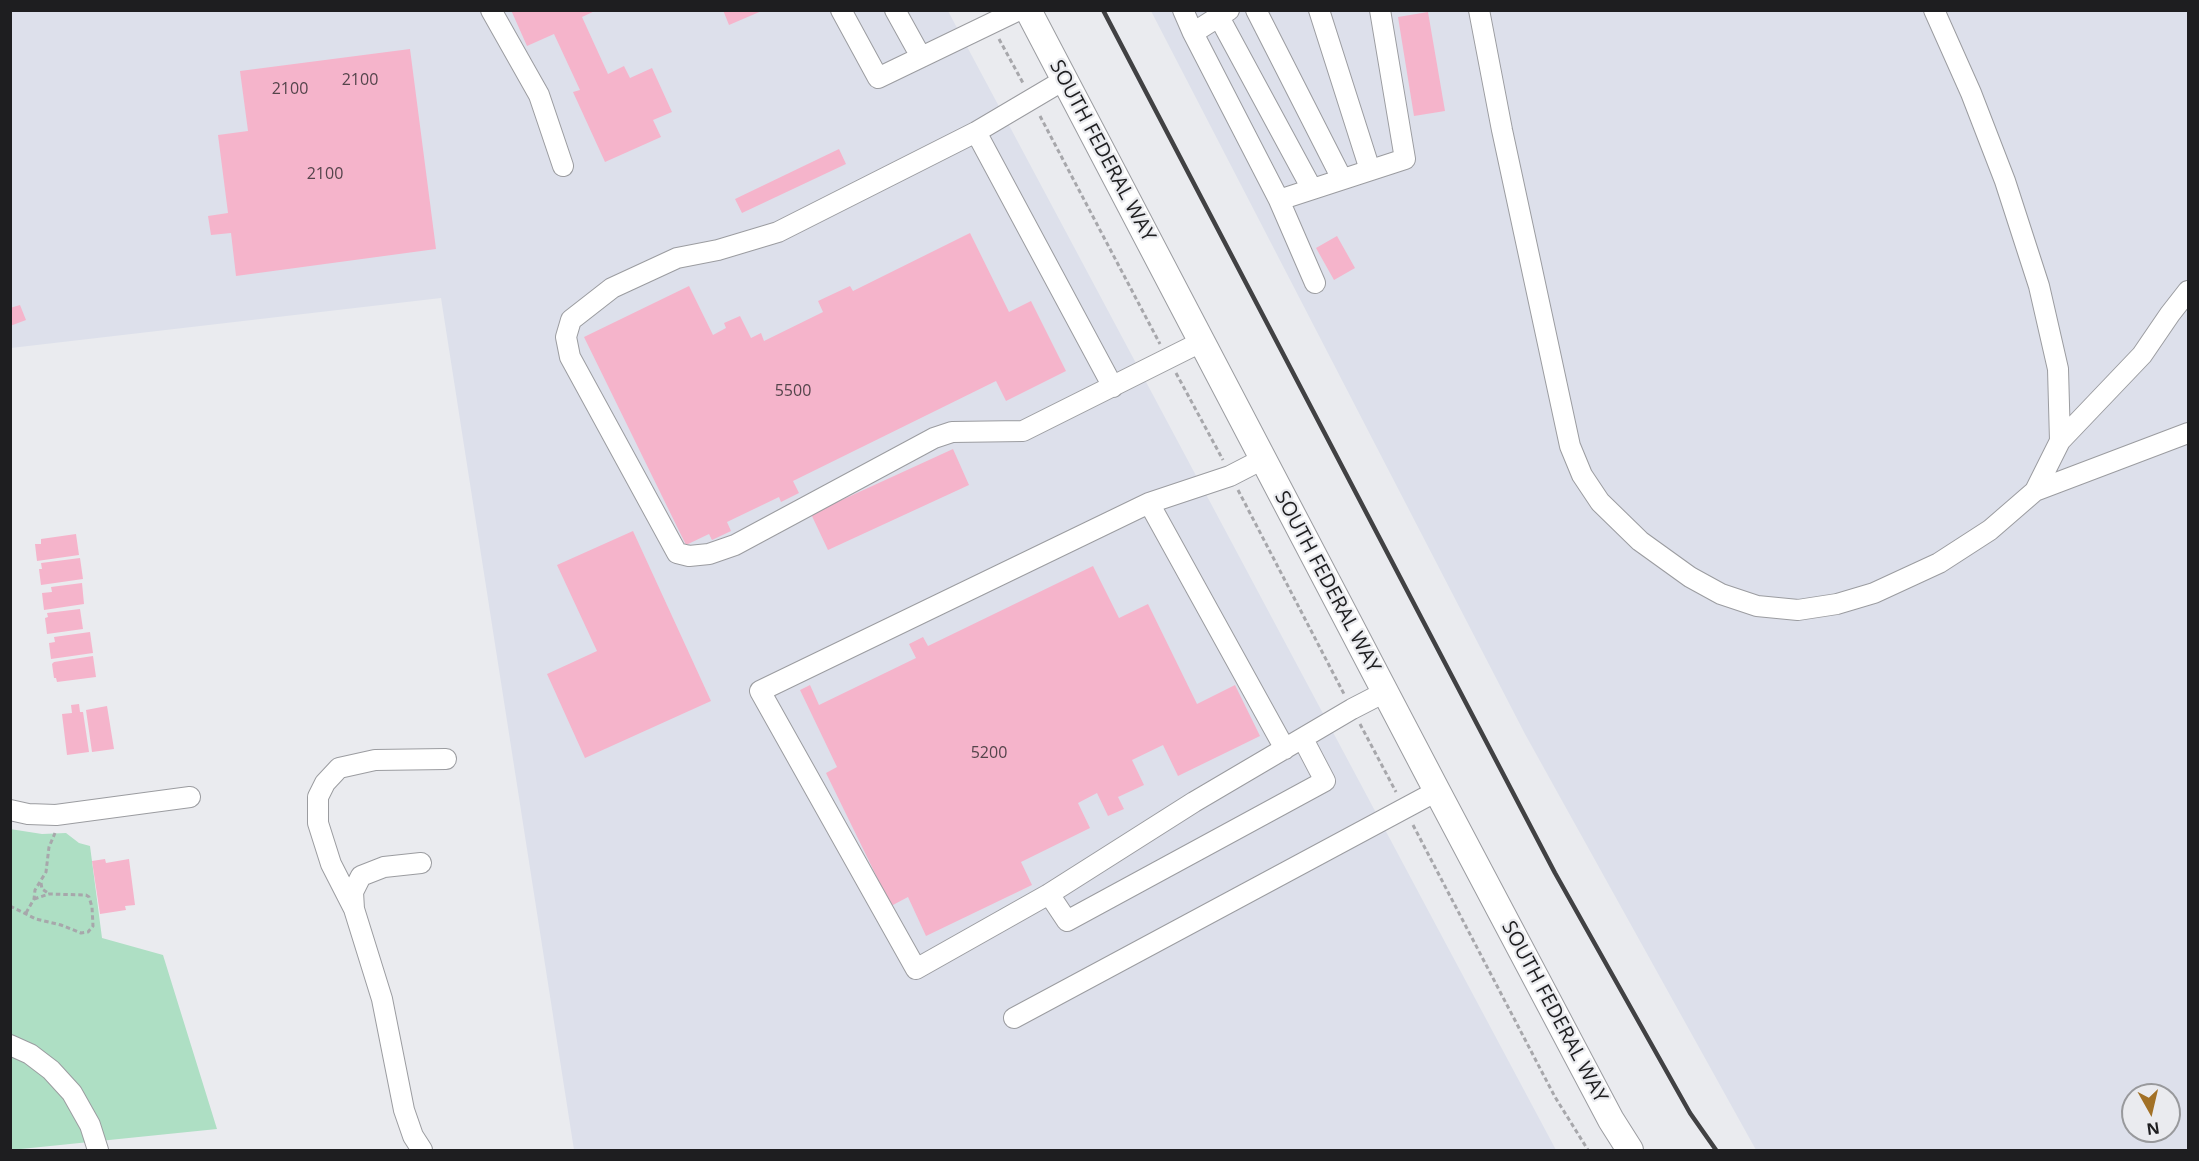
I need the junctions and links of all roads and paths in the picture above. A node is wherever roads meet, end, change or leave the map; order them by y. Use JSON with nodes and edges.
{"nodes":[{"id":1,"x":491,"y":10,"type":"edge"},
{"id":2,"x":841,"y":10,"type":"edge"},
{"id":3,"x":895,"y":10,"type":"edge"},
{"id":4,"x":1019,"y":10,"type":"edge"},
{"id":5,"x":1028,"y":10,"type":"edge"},
{"id":6,"x":1184,"y":10,"type":"edge"},
{"id":7,"x":1256,"y":10,"type":"edge"},
{"id":8,"x":1319,"y":10,"type":"edge"},
{"id":9,"x":1380,"y":10,"type":"edge"},
{"id":10,"x":1479,"y":10,"type":"edge"},
{"id":11,"x":1934,"y":10,"type":"edge"},
{"id":12,"x":1224,"y":14,"type":"edge"},
{"id":13,"x":991,"y":26,"type":"junction"},
{"id":14,"x":1193,"y":33,"type":"junction"},
{"id":15,"x":921,"y":57,"type":"junction"},
{"id":16,"x":1064,"y":80,"type":"junction"},
{"id":17,"x":1032,"y":99,"type":"junction"},
{"id":18,"x":976,"y":132,"type":"junction"},
{"id":19,"x":562,"y":166,"type":"dead end"},
{"id":20,"x":1370,"y":170,"type":"junction"},
{"id":21,"x":1342,"y":179,"type":"junction"},
{"id":22,"x":1312,"y":189,"type":"junction"},
{"id":23,"x":1280,"y":200,"type":"junction"},
{"id":24,"x":1315,"y":283,"type":"dead end"},
{"id":25,"x":2188,"y":291,"type":"edge"},
{"id":26,"x":1202,"y":342,"type":"junction"},
{"id":27,"x":1168,"y":358,"type":"junction"},
{"id":28,"x":1113,"y":387,"type":"junction"},
{"id":29,"x":2188,"y":434,"type":"edge"},
{"id":30,"x":2060,"y":441,"type":"junction"},
{"id":31,"x":1263,"y":459,"type":"junction"},
{"id":32,"x":1230,"y":476,"type":"junction"},
{"id":33,"x":2035,"y":491,"type":"junction"},
{"id":34,"x":1149,"y":503,"type":"junction"},
{"id":35,"x":1385,"y":692,"type":"junction"},
{"id":36,"x":1352,"y":709,"type":"junction"},
{"id":37,"x":1303,"y":739,"type":"junction"},
{"id":38,"x":1285,"y":749,"type":"junction"},
{"id":39,"x":446,"y":759,"type":"dead end"},
{"id":40,"x":1437,"y":791,"type":"junction"},
{"id":41,"x":190,"y":797,"type":"dead end"},
{"id":42,"x":1405,"y":809,"type":"junction"},
{"id":43,"x":10,"y":810,"type":"edge"},
{"id":44,"x":57,"y":829,"type":"dead end"},
{"id":45,"x":421,"y":863,"type":"dead end"},
{"id":46,"x":41,"y":883,"type":"junction"},
{"id":47,"x":50,"y":894,"type":"junction"},
{"id":48,"x":1049,"y":894,"type":"junction"},
{"id":49,"x":34,"y":899,"type":"junction"},
{"id":50,"x":10,"y":906,"type":"edge"},
{"id":51,"x":354,"y":909,"type":"junction"},
{"id":52,"x":26,"y":913,"type":"junction"},
{"id":53,"x":1014,"y":1018,"type":"dead end"},
{"id":54,"x":10,"y":1045,"type":"edge"},
{"id":55,"x":98,"y":1150,"type":"edge"},
{"id":56,"x":422,"y":1150,"type":"edge"},
{"id":57,"x":1588,"y":1150,"type":"edge"},
{"id":58,"x":1630,"y":1150,"type":"edge"}],
"edges":[{"from":1,"to":19,"type":"street"},
{"from":2,"to":15,"type":"street"},
{"from":3,"to":15,"type":"street"},
{"from":4,"to":13,"type":"street"},
{"from":5,"to":16,"type":"main road","name":"SOUTH FEDERAL WAY"},
{"from":6,"to":14,"type":"street"},
{"from":7,"to":21,"type":"street"},
{"from":8,"to":20,"type":"street"},
{"from":9,"to":20,"type":"street"},
{"from":10,"to":33,"type":"street"},
{"from":11,"to":30,"type":"street"},
{"from":12,"to":14,"type":"street"},
{"from":12,"to":22,"type":"street"},
{"from":13,"to":15,"type":"street"},
{"from":13,"to":17,"type":"path"},
{"from":14,"to":23,"type":"street"},
{"from":16,"to":17,"type":"street"},
{"from":16,"to":26,"type":"main road","name":"SOUTH FEDERAL WAY"},
{"from":17,"to":18,"type":"street"},
{"from":17,"to":27,"type":"path"},
{"from":18,"to":28,"type":"street"},
{"from":18,"to":28,"type":"street"},
{"from":20,"to":21,"type":"street"},
{"from":21,"to":22,"type":"street"},
{"from":22,"to":23,"type":"street"},
{"from":23,"to":24,"type":"street"},
{"from":25,"to":30,"type":"street"},
{"from":26,"to":27,"type":"street"},
{"from":26,"to":31,"type":"main road","name":"SOUTH FEDERAL WAY"},
{"from":27,"to":28,"type":"street"},
{"from":27,"to":32,"type":"path"},
{"from":29,"to":33,"type":"street"},
{"from":30,"to":33,"type":"street"},
{"from":31,"to":32,"type":"street"},
{"from":31,"to":35,"type":"main road","name":"SOUTH FEDERAL WAY"},
{"from":32,"to":34,"type":"street"},
{"from":32,"to":36,"type":"path"},
{"from":34,"to":38,"type":"street"},
{"from":34,"to":48,"type":"street"},
{"from":35,"to":36,"type":"street"},
{"from":35,"to":40,"type":"main road","name":"SOUTH FEDERAL WAY"},
{"from":36,"to":37,"type":"street"},
{"from":36,"to":42,"type":"path"},
{"from":37,"to":38,"type":"street"},
{"from":37,"to":48,"type":"street"},
{"from":38,"to":48,"type":"street"},
{"from":39,"to":51,"type":"street"},
{"from":40,"to":42,"type":"street"},
{"from":40,"to":58,"type":"main road","name":"SOUTH FEDERAL WAY"},
{"from":41,"to":43,"type":"street"},
{"from":42,"to":53,"type":"street"},
{"from":42,"to":57,"type":"path"},
{"from":44,"to":46,"type":"path"},
{"from":45,"to":51,"type":"street"},
{"from":46,"to":47,"type":"path"},
{"from":46,"to":49,"type":"path"},
{"from":47,"to":49,"type":"path"},
{"from":47,"to":52,"type":"path"},
{"from":49,"to":52,"type":"path"},
{"from":50,"to":52,"type":"path"},
{"from":51,"to":56,"type":"street"},
{"from":54,"to":55,"type":"street"}]}
